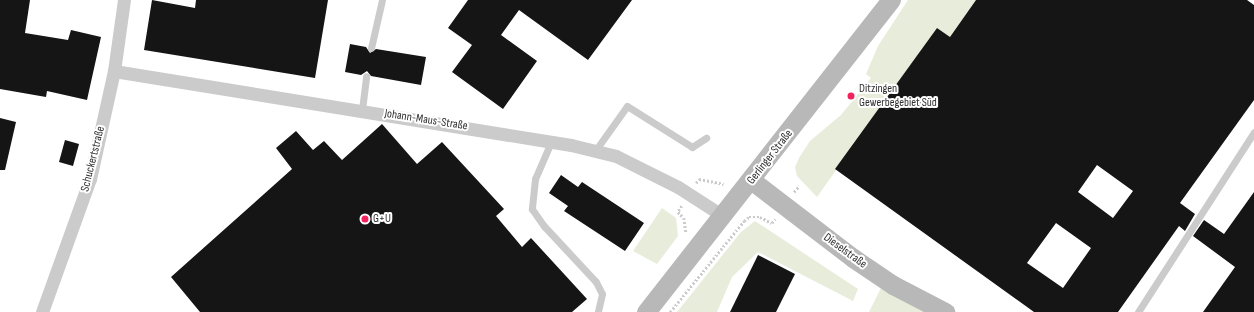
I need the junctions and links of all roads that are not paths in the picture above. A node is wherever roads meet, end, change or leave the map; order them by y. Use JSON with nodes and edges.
{"nodes":[{"id":1,"x":124,"y":0,"type":"edge"},
{"id":2,"x":382,"y":0,"type":"edge"},
{"id":3,"x":890,"y":0,"type":"edge"},
{"id":4,"x":371,"y":48,"type":"dead end"},
{"id":5,"x":114,"y":71,"type":"junction"},
{"id":6,"x":366,"y":76,"type":"dead end"},
{"id":7,"x":362,"y":110,"type":"junction"},
{"id":8,"x":1254,"y":132,"type":"edge"},
{"id":9,"x":706,"y":138,"type":"dead end"},
{"id":10,"x":551,"y":142,"type":"junction"},
{"id":11,"x":595,"y":151,"type":"junction"},
{"id":12,"x":751,"y":180,"type":"junction"},
{"id":13,"x":723,"y":216,"type":"junction"},
{"id":14,"x":42,"y":312,"type":"edge"},
{"id":15,"x":598,"y":312,"type":"edge"},
{"id":16,"x":646,"y":312,"type":"edge"},
{"id":17,"x":945,"y":312,"type":"edge"},
{"id":18,"x":1138,"y":312,"type":"edge"}],
"edges":[{"from":1,"to":5,"type":"street","name":"Schuckertstraße"},
{"from":2,"to":4,"type":"lane"},
{"from":3,"to":12,"type":"main road","name":"Gerlinger Straße"},
{"from":5,"to":7,"type":"street","name":"Johann-Maus-Straße"},
{"from":5,"to":14,"type":"street","name":"Schuckertstraße"},
{"from":6,"to":7,"type":"lane"},
{"from":7,"to":10,"type":"street","name":"Johann-Maus-Straße"},
{"from":8,"to":18,"type":"lane"},
{"from":9,"to":11,"type":"lane"},
{"from":10,"to":11,"type":"street","name":"Johann-Maus-Straße"},
{"from":10,"to":15,"type":"lane"},
{"from":11,"to":13,"type":"street","name":"Johann-Maus-Straße"},
{"from":12,"to":13,"type":"main road","name":"Gerlinger Straße"},
{"from":12,"to":17,"type":"main road","name":"Dieselstraße"},
{"from":13,"to":16,"type":"main road","name":"Gerlinger Straße"}]}
